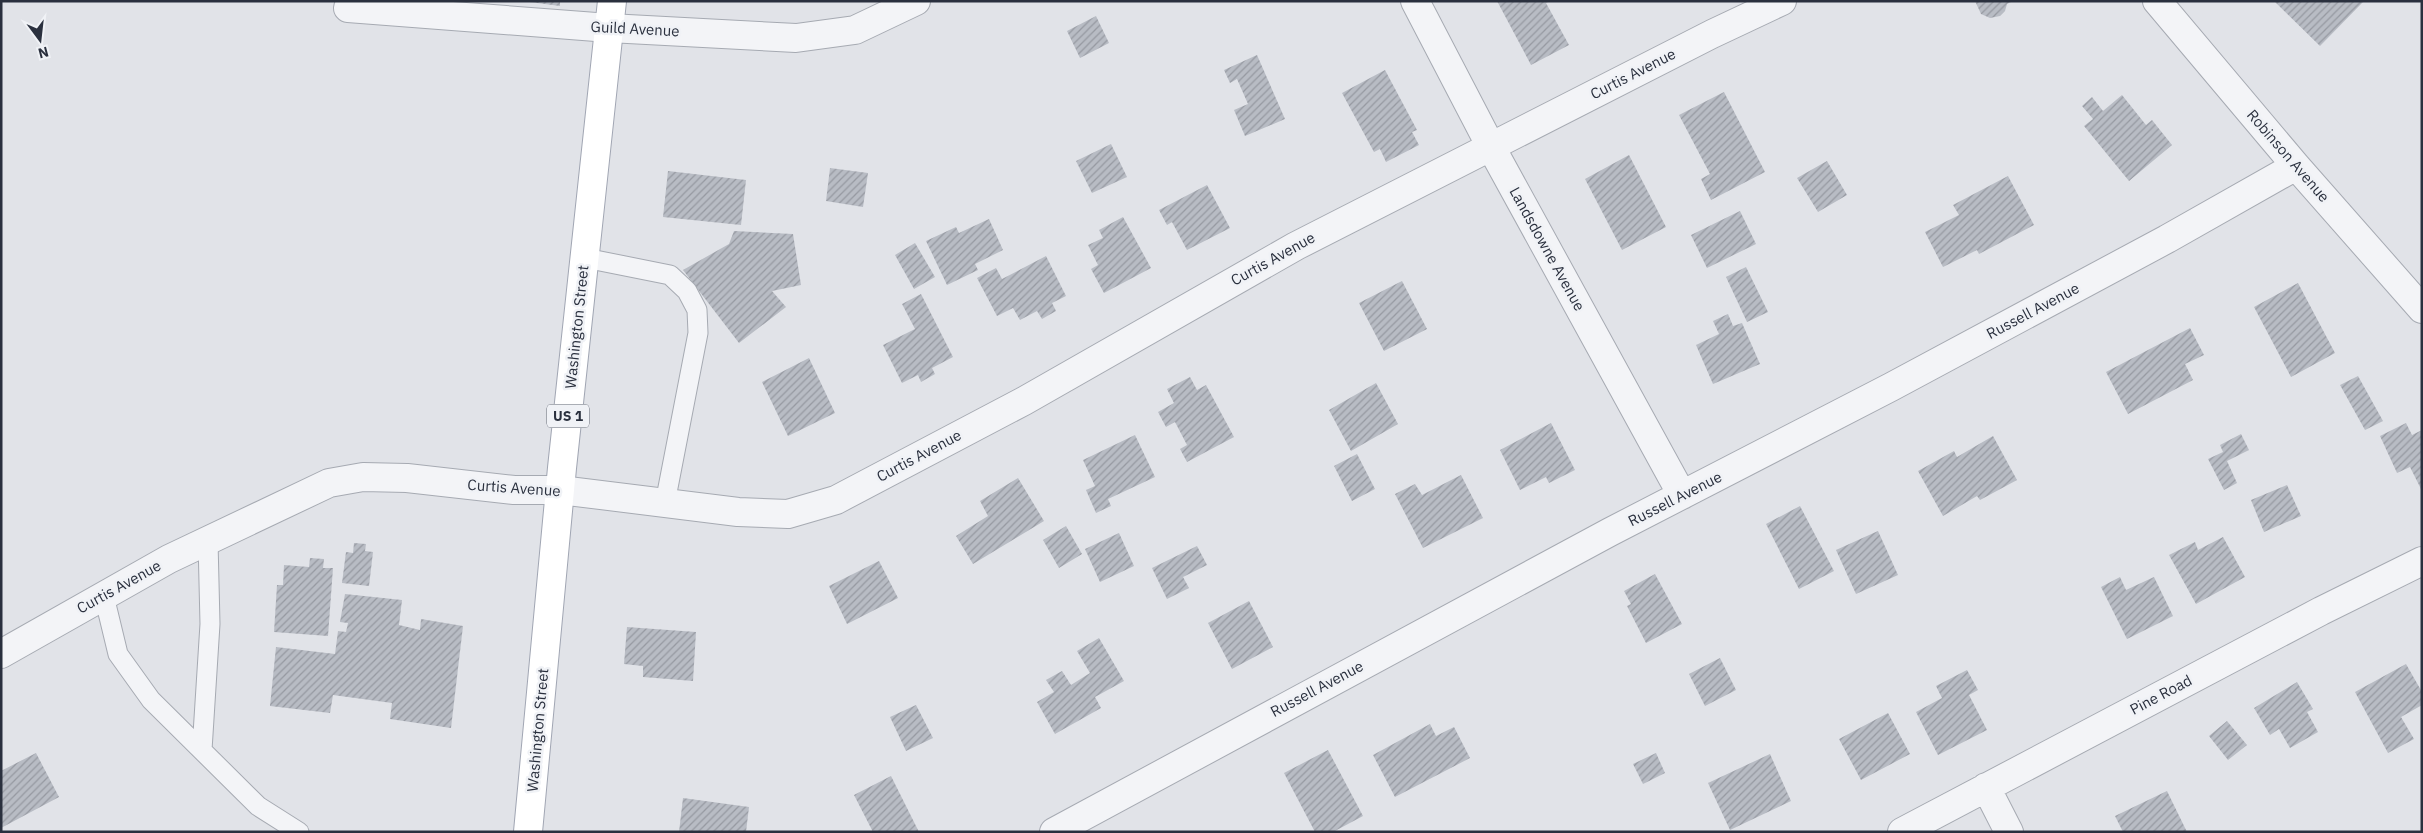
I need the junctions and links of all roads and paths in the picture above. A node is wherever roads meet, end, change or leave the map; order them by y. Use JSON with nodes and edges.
{"nodes":[{"id":1,"x":612,"y":1,"type":"edge"},
{"id":2,"x":916,"y":1,"type":"edge"},
{"id":3,"x":1416,"y":1,"type":"edge"},
{"id":4,"x":1782,"y":1,"type":"edge"},
{"id":5,"x":2157,"y":1,"type":"edge"},
{"id":6,"x":348,"y":8,"type":"dead end"},
{"id":7,"x":609,"y":28,"type":"junction"},
{"id":8,"x":1491,"y":147,"type":"junction"},
{"id":9,"x":2296,"y":166,"type":"junction"},
{"id":10,"x":585,"y":258,"type":"junction"},
{"id":11,"x":2422,"y":309,"type":"edge"},
{"id":12,"x":560,"y":490,"type":"junction"},
{"id":13,"x":1682,"y":495,"type":"junction"},
{"id":14,"x":665,"y":503,"type":"junction"},
{"id":15,"x":208,"y":541,"type":"junction"},
{"id":16,"x":2422,"y":561,"type":"edge"},
{"id":17,"x":104,"y":596,"type":"junction"},
{"id":18,"x":1,"y":654,"type":"edge"},
{"id":19,"x":202,"y":750,"type":"junction"},
{"id":20,"x":1986,"y":787,"type":"junction"},
{"id":21,"x":299,"y":832,"type":"edge"},
{"id":22,"x":528,"y":832,"type":"edge"},
{"id":23,"x":1054,"y":832,"type":"edge"},
{"id":24,"x":1902,"y":832,"type":"edge"},
{"id":25,"x":2009,"y":832,"type":"edge"}],
"edges":[{"from":1,"to":7,"type":"main road","name":"Washington Street","number":"US 1"},
{"from":2,"to":7,"type":"street","name":"Guild Avenue"},
{"from":3,"to":8,"type":"street","name":"Landsdowne Avenue"},
{"from":4,"to":8,"type":"street","name":"Curtis Avenue"},
{"from":5,"to":9,"type":"street","name":"Robinson Avenue"},
{"from":6,"to":7,"type":"street","name":"Guild Avenue"},
{"from":7,"to":10,"type":"main road","name":"Washington Street","number":"US 1"},
{"from":8,"to":13,"type":"street","name":"Landsdowne Avenue"},
{"from":8,"to":14,"type":"street","name":"Curtis Avenue"},
{"from":9,"to":11,"type":"street","name":"Robinson Avenue"},
{"from":9,"to":13,"type":"street","name":"Russell Avenue"},
{"from":10,"to":12,"type":"main road","name":"Washington Street","number":"US 1"},
{"from":10,"to":14,"type":"lane"},
{"from":12,"to":14,"type":"street","name":"Curtis Avenue"},
{"from":12,"to":15,"type":"street","name":"Curtis Avenue"},
{"from":12,"to":22,"type":"main road","name":"Washington Street","number":"US 1"},
{"from":13,"to":23,"type":"street","name":"Russell Avenue"},
{"from":15,"to":17,"type":"street","name":"Curtis Avenue"},
{"from":15,"to":19,"type":"lane"},
{"from":16,"to":20,"type":"street","name":"Pine Road"},
{"from":17,"to":18,"type":"street","name":"Curtis Avenue"},
{"from":17,"to":19,"type":"lane"},
{"from":19,"to":21,"type":"lane"},
{"from":20,"to":24,"type":"street","name":"Pine Road"},
{"from":20,"to":25,"type":"street"}]}
